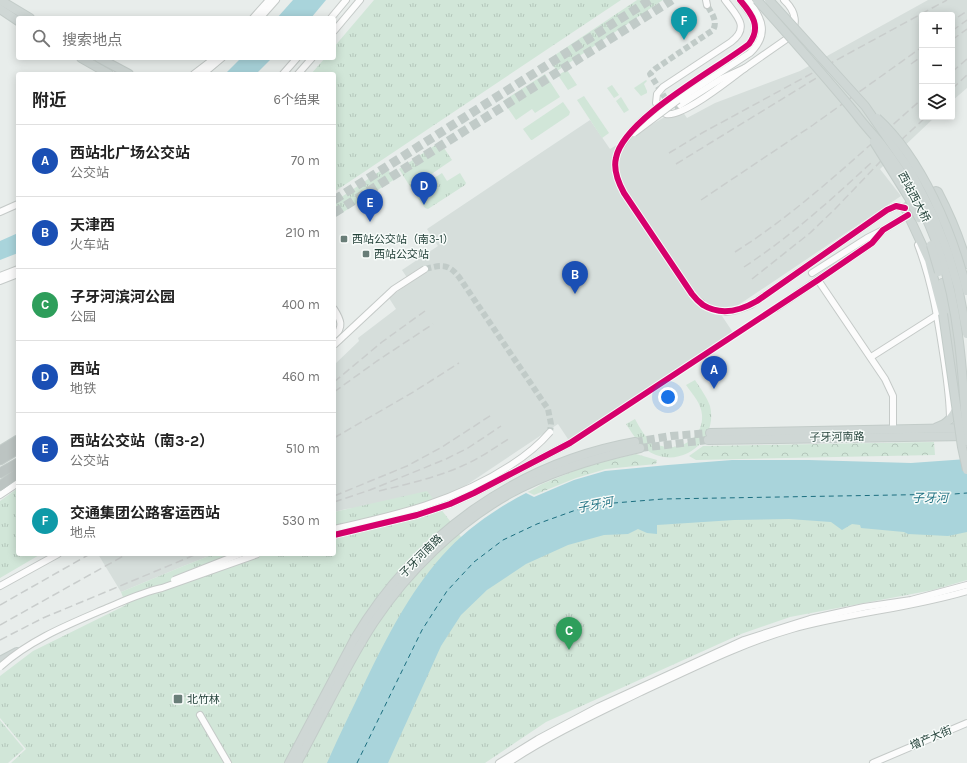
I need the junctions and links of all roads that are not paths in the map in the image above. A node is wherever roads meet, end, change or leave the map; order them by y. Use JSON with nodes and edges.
{"nodes":[{"id":1,"x":0,"y":0,"type":"edge"},
{"id":2,"x":269,"y":0,"type":"edge"},
{"id":3,"x":276,"y":0,"type":"edge"},
{"id":4,"x":346,"y":0,"type":"edge"},
{"id":5,"x":360,"y":0,"type":"edge"},
{"id":6,"x":725,"y":0,"type":"edge"},
{"id":7,"x":740,"y":0,"type":"edge"},
{"id":8,"x":748,"y":0,"type":"edge"},
{"id":9,"x":757,"y":0,"type":"edge"},
{"id":10,"x":768,"y":0,"type":"edge"},
{"id":11,"x":784,"y":0,"type":"edge"},
{"id":12,"x":0,"y":9,"type":"edge"},
{"id":13,"x":27,"y":16,"type":"edge"},
{"id":14,"x":255,"y":16,"type":"edge"},
{"id":15,"x":262,"y":16,"type":"edge"},
{"id":16,"x":333,"y":16,"type":"edge"},
{"id":17,"x":16,"y":20,"type":"edge"},
{"id":18,"x":336,"y":29,"type":"edge"},
{"id":19,"x":84,"y":60,"type":"edge"},
{"id":20,"x":103,"y":60,"type":"edge"},
{"id":21,"x":212,"y":60,"type":"edge"},
{"id":22,"x":220,"y":60,"type":"edge"},
{"id":23,"x":295,"y":60,"type":"edge"},
{"id":24,"x":310,"y":60,"type":"edge"},
{"id":25,"x":745,"y":68,"type":"junction"},
{"id":26,"x":106,"y":72,"type":"edge"},
{"id":27,"x":125,"y":72,"type":"edge"},
{"id":28,"x":197,"y":72,"type":"edge"},
{"id":29,"x":205,"y":72,"type":"edge"},
{"id":30,"x":285,"y":72,"type":"edge"},
{"id":31,"x":300,"y":72,"type":"edge"},
{"id":32,"x":680,"y":105,"type":"dead end"},
{"id":33,"x":865,"y":106,"type":"junction"},
{"id":34,"x":859,"y":118,"type":"junction"},
{"id":35,"x":16,"y":205,"type":"edge"},
{"id":36,"x":0,"y":212,"type":"edge"},
{"id":37,"x":906,"y":212,"type":"junction"},
{"id":38,"x":883,"y":230,"type":"junction"},
{"id":39,"x":967,"y":264,"type":"edge"},
{"id":40,"x":426,"y":269,"type":"tunnel mouth"},
{"id":41,"x":16,"y":270,"type":"edge"},
{"id":42,"x":812,"y":273,"type":"dead end"},
{"id":43,"x":16,"y":275,"type":"edge"},
{"id":44,"x":0,"y":276,"type":"edge"},
{"id":45,"x":0,"y":280,"type":"edge"},
{"id":46,"x":818,"y":280,"type":"junction"},
{"id":47,"x":967,"y":291,"type":"edge"},
{"id":48,"x":776,"y":308,"type":"tunnel mouth"},
{"id":49,"x":336,"y":312,"type":"edge"},
{"id":50,"x":726,"y":312,"type":"tunnel mouth"},
{"id":51,"x":940,"y":314,"type":"junction"},
{"id":52,"x":336,"y":334,"type":"edge"},
{"id":53,"x":967,"y":334,"type":"edge"},
{"id":54,"x":336,"y":343,"type":"edge"},
{"id":55,"x":871,"y":357,"type":"junction"},
{"id":56,"x":959,"y":400,"type":"junction"},
{"id":57,"x":950,"y":419,"type":"junction"},
{"id":58,"x":893,"y":429,"type":"junction"},
{"id":59,"x":931,"y":429,"type":"junction"},
{"id":60,"x":550,"y":432,"type":"dead end"},
{"id":61,"x":950,"y":432,"type":"junction"},
{"id":62,"x":966,"y":434,"type":"edge"},
{"id":63,"x":16,"y":437,"type":"edge"},
{"id":64,"x":16,"y":441,"type":"edge"},
{"id":65,"x":570,"y":443,"type":"tunnel mouth"},
{"id":66,"x":0,"y":446,"type":"edge"},
{"id":67,"x":16,"y":450,"type":"edge"},
{"id":68,"x":0,"y":451,"type":"edge"},
{"id":69,"x":0,"y":460,"type":"edge"},
{"id":70,"x":16,"y":463,"type":"edge"},
{"id":71,"x":967,"y":470,"type":"edge"},
{"id":72,"x":0,"y":473,"type":"edge"},
{"id":73,"x":16,"y":474,"type":"edge"},
{"id":74,"x":3,"y":484,"type":"edge"},
{"id":75,"x":16,"y":484,"type":"edge"},
{"id":76,"x":0,"y":495,"type":"edge"},
{"id":77,"x":336,"y":529,"type":"edge"},
{"id":78,"x":336,"y":535,"type":"edge"},
{"id":79,"x":54,"y":556,"type":"edge"},
{"id":80,"x":234,"y":556,"type":"edge"},
{"id":81,"x":252,"y":556,"type":"edge"},
{"id":82,"x":967,"y":585,"type":"edge"},
{"id":83,"x":0,"y":586,"type":"edge"},
{"id":84,"x":148,"y":591,"type":"junction"},
{"id":85,"x":967,"y":591,"type":"edge"},
{"id":86,"x":24,"y":648,"type":"junction"},
{"id":87,"x":0,"y":661,"type":"edge"},
{"id":88,"x":0,"y":667,"type":"edge"},
{"id":89,"x":200,"y":715,"type":"dead end"},
{"id":90,"x":967,"y":723,"type":"edge"},
{"id":91,"x":228,"y":763,"type":"edge"},
{"id":92,"x":289,"y":763,"type":"edge"},
{"id":93,"x":298,"y":763,"type":"edge"},
{"id":94,"x":499,"y":763,"type":"edge"},
{"id":95,"x":508,"y":763,"type":"edge"},
{"id":96,"x":874,"y":763,"type":"edge"}],
"edges":[{"from":1,"to":13,"type":"main road"},
{"from":2,"to":14,"type":"street"},
{"from":3,"to":15,"type":"street"},
{"from":4,"to":16,"type":"street"},
{"from":5,"to":18,"type":"street"},
{"from":6,"to":25,"type":"street"},
{"from":7,"to":8,"type":"street","bridge":true},
{"from":9,"to":34,"type":"main road","name":"西站西大桥","bridge":true},
{"from":10,"to":33,"type":"main road","name":"西站西大桥","bridge":true},
{"from":11,"to":25,"type":"street"},
{"from":12,"to":17,"type":"main road"},
{"from":19,"to":26,"type":"main road"},
{"from":20,"to":27,"type":"main road"},
{"from":21,"to":28,"type":"street"},
{"from":22,"to":29,"type":"street"},
{"from":23,"to":30,"type":"street"},
{"from":24,"to":31,"type":"street"},
{"from":25,"to":32,"type":"street"},
{"from":33,"to":47,"type":"main road","bridge":true},
{"from":33,"to":53,"type":"main road","name":"西站西大桥","bridge":true},
{"from":34,"to":56,"type":"main road","bridge":true},
{"from":34,"to":62,"type":"main road","name":"西站西大桥","bridge":true},
{"from":35,"to":36,"type":"street"},
{"from":37,"to":38,"type":"street"},
{"from":37,"to":39,"type":"main road"},
{"from":37,"to":50,"type":"street"},
{"from":37,"to":51,"type":"main road"},
{"from":38,"to":42,"type":"street"},
{"from":38,"to":46,"type":"street"},
{"from":40,"to":54,"type":"street","bridge":true},
{"from":41,"to":44,"type":"street"},
{"from":43,"to":45,"type":"street"},
{"from":46,"to":48,"type":"street"},
{"from":46,"to":55,"type":"street"},
{"from":49,"to":52,"type":"street"},
{"from":51,"to":55,"type":"street"},
{"from":51,"to":57,"type":"street"},
{"from":51,"to":71,"type":"main road","bridge":true},
{"from":55,"to":58,"type":"street"},
{"from":56,"to":57,"type":"main road"},
{"from":56,"to":62,"type":"main road"},
{"from":57,"to":59,"type":"main road"},
{"from":57,"to":61,"type":"street"},
{"from":58,"to":59,"type":"main road","name":"子牙河南路"},
{"from":58,"to":61,"type":"main road","name":"子牙河南路"},
{"from":59,"to":61,"type":"main road","name":"子牙河南路"},
{"from":60,"to":77,"type":"street","bridge":true},
{"from":61,"to":62,"type":"main road","name":"子牙河南路"},
{"from":63,"to":66,"type":"street"},
{"from":64,"to":68,"type":"highway"},
{"from":65,"to":78,"type":"street"},
{"from":67,"to":69,"type":"highway"},
{"from":70,"to":72,"type":"highway"},
{"from":73,"to":74,"type":"highway"},
{"from":75,"to":76,"type":"street"},
{"from":79,"to":83,"type":"street"},
{"from":80,"to":84,"type":"street","bridge":true},
{"from":81,"to":84,"type":"street","bridge":true},
{"from":82,"to":94,"type":"street"},
{"from":84,"to":86,"type":"street","bridge":true},
{"from":85,"to":95,"type":"street"},
{"from":86,"to":87,"type":"main road","bridge":true},
{"from":86,"to":88,"type":"street","bridge":true},
{"from":89,"to":91,"type":"street"},
{"from":90,"to":96,"type":"street","name":"增产大街"},
{"from":92,"to":93,"type":"main road","name":"子牙河南路"}]}
